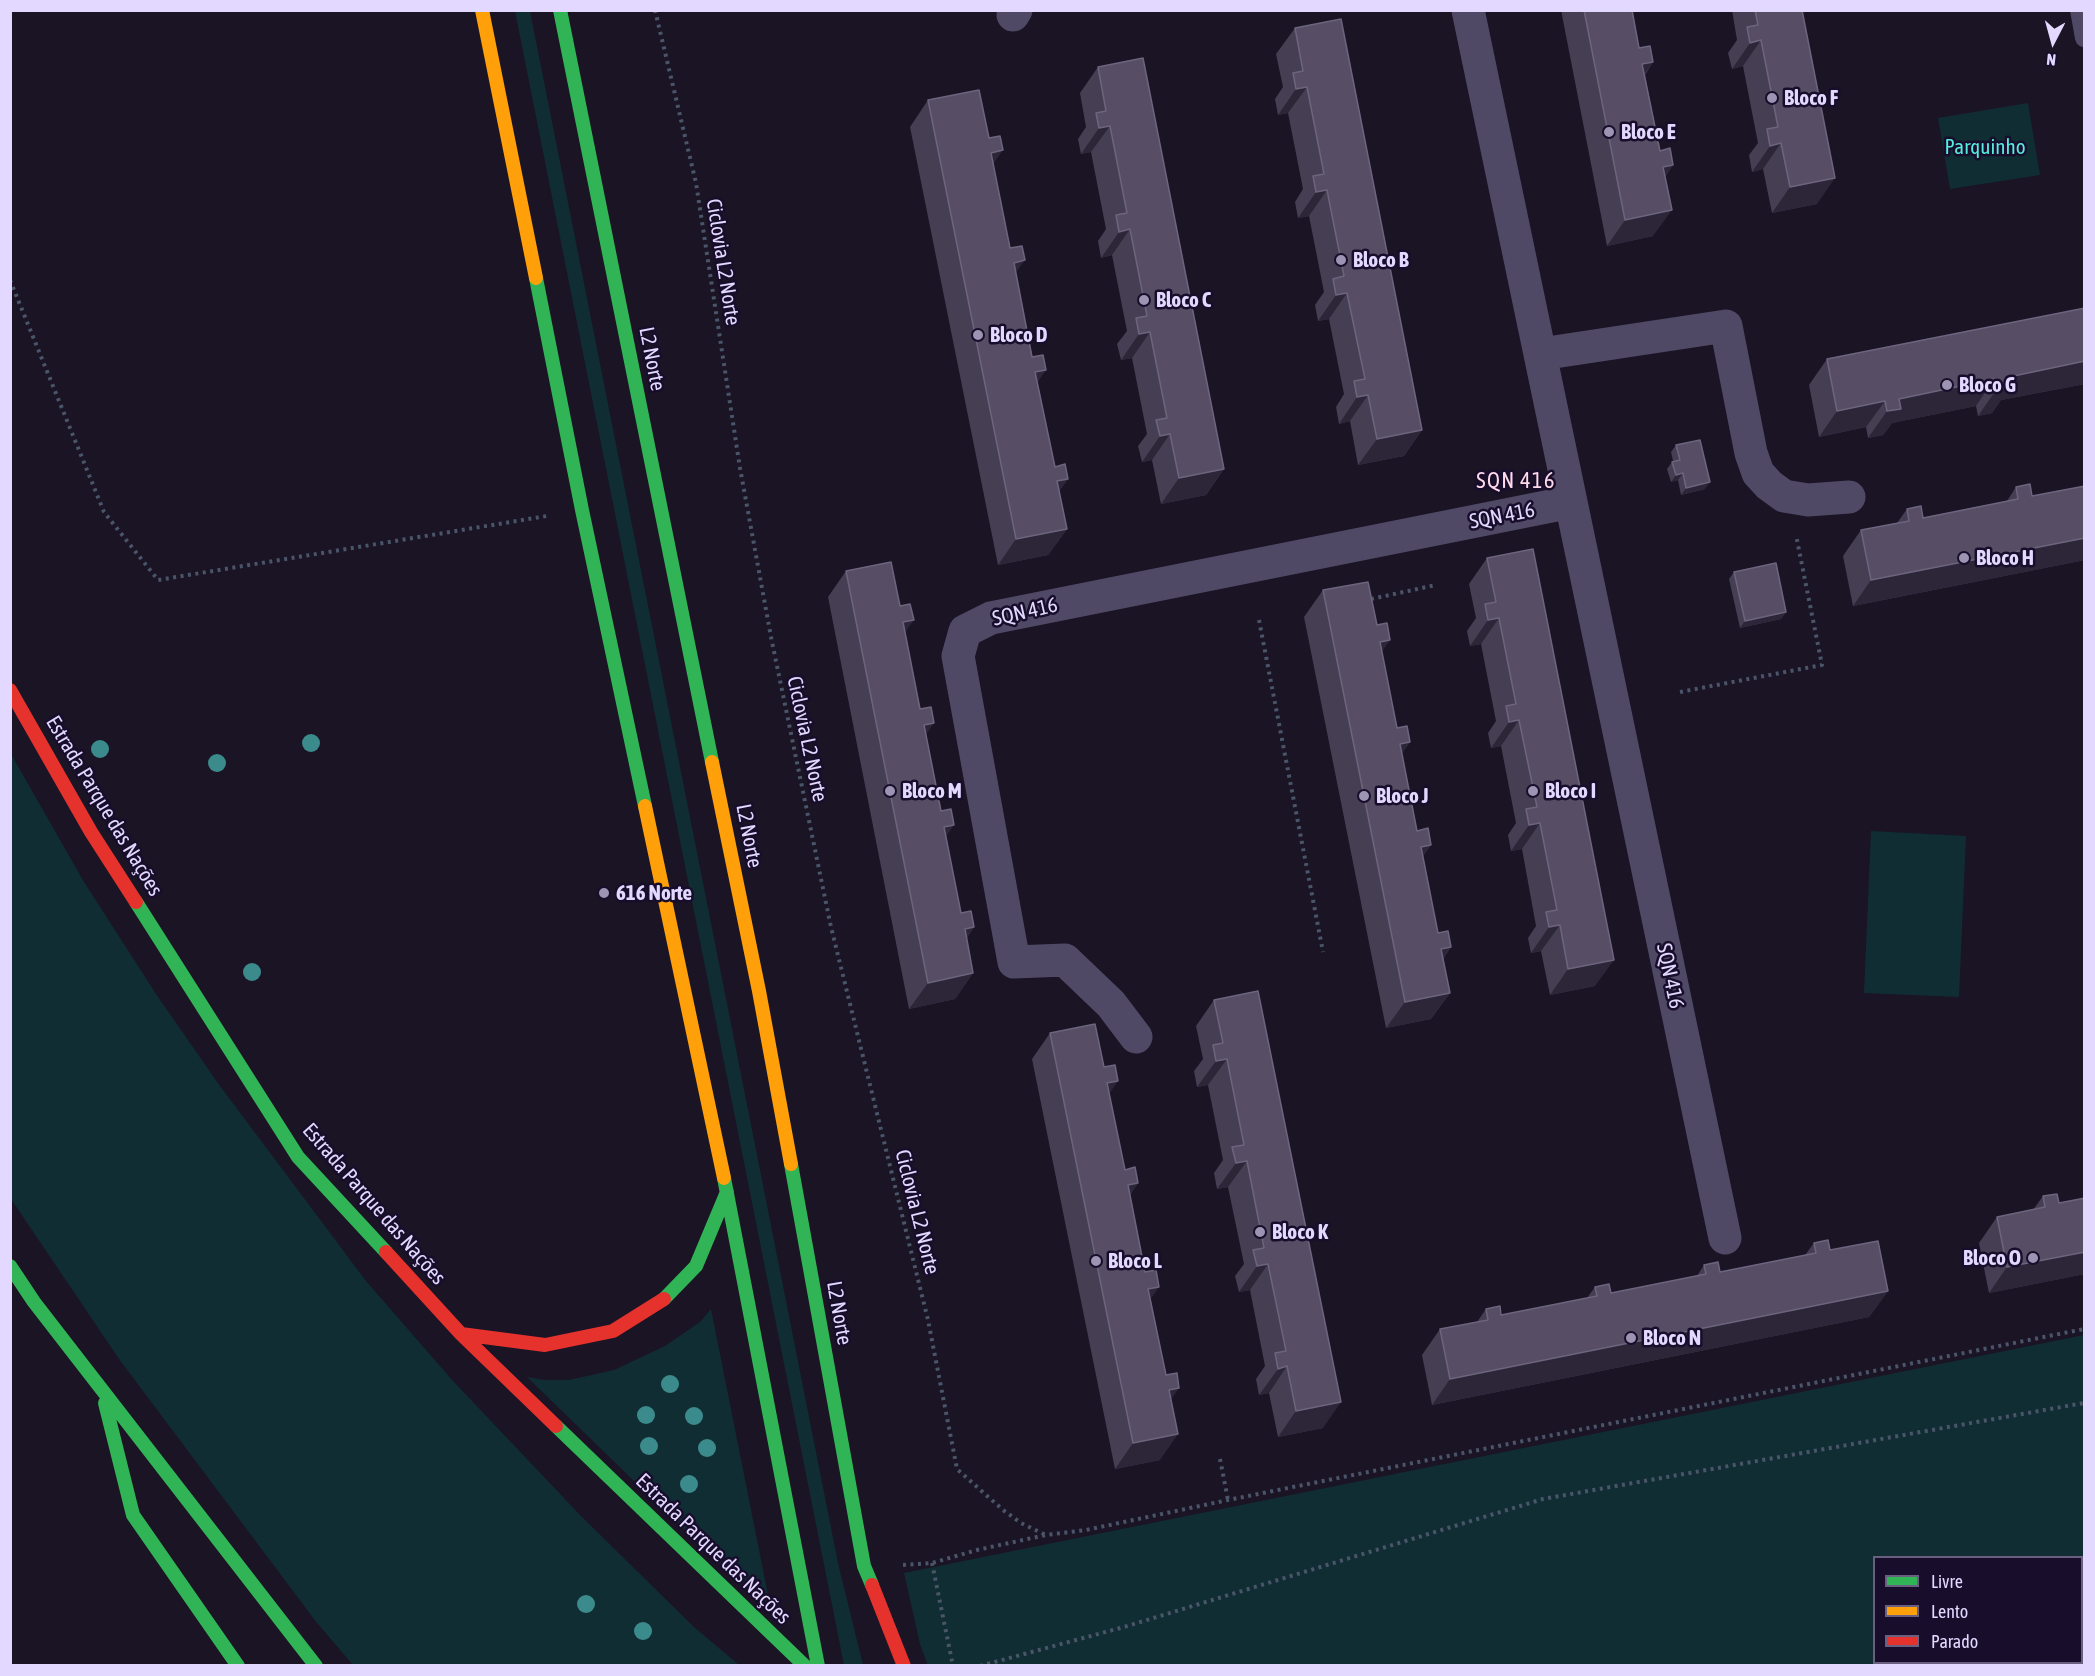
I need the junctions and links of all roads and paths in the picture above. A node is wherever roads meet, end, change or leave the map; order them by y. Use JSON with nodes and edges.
{"nodes":[{"id":1,"x":482,"y":10,"type":"edge"},
{"id":2,"x":560,"y":10,"type":"edge"},
{"id":3,"x":655,"y":10,"type":"edge"},
{"id":4,"x":1468,"y":10,"type":"edge"},
{"id":5,"x":2079,"y":10,"type":"edge"},
{"id":6,"x":2085,"y":38,"type":"edge"},
{"id":7,"x":10,"y":280,"type":"edge"},
{"id":8,"x":1541,"y":354,"type":"junction"},
{"id":9,"x":1849,"y":497,"type":"dead end"},
{"id":10,"x":1571,"y":502,"type":"junction"},
{"id":11,"x":582,"y":510,"type":"junction"},
{"id":12,"x":1795,"y":529,"type":"dead end"},
{"id":13,"x":1436,"y":585,"type":"dead end"},
{"id":14,"x":1371,"y":599,"type":"edge"},
{"id":15,"x":1259,"y":620,"type":"dead end"},
{"id":16,"x":10,"y":690,"type":"edge"},
{"id":17,"x":1680,"y":692,"type":"dead end"},
{"id":18,"x":1323,"y":952,"type":"dead end"},
{"id":19,"x":1136,"y":1037,"type":"dead end"},
{"id":20,"x":727,"y":1192,"type":"junction"},
{"id":21,"x":1725,"y":1238,"type":"dead end"},
{"id":22,"x":10,"y":1266,"type":"edge"},
{"id":23,"x":2085,"y":1329,"type":"edge"},
{"id":24,"x":461,"y":1334,"type":"junction"},
{"id":25,"x":102,"y":1390,"type":"junction"},
{"id":26,"x":2085,"y":1403,"type":"edge"},
{"id":27,"x":1220,"y":1459,"type":"dead end"},
{"id":28,"x":1228,"y":1500,"type":"junction"},
{"id":29,"x":1046,"y":1535,"type":"junction"},
{"id":30,"x":932,"y":1563,"type":"junction"},
{"id":31,"x":903,"y":1565,"type":"dead end"},
{"id":32,"x":238,"y":1665,"type":"edge"},
{"id":33,"x":316,"y":1665,"type":"edge"},
{"id":34,"x":806,"y":1665,"type":"edge"},
{"id":35,"x":818,"y":1665,"type":"edge"},
{"id":36,"x":904,"y":1665,"type":"edge"},
{"id":37,"x":952,"y":1665,"type":"edge"},
{"id":38,"x":980,"y":1665,"type":"edge"}],
"edges":[{"from":1,"to":11,"type":"main road"},
{"from":2,"to":36,"type":"main road","name":"L2 Norte"},
{"from":3,"to":29,"type":"path","name":"Ciclovia L2 Norte"},
{"from":4,"to":8,"type":"street","name":"SQN 416"},
{"from":5,"to":6,"type":"lane"},
{"from":7,"to":11,"type":"path"},
{"from":8,"to":9,"type":"street"},
{"from":8,"to":10,"type":"street","name":"SQN 416"},
{"from":10,"to":19,"type":"street","name":"SQN 416"},
{"from":10,"to":21,"type":"street","name":"SQN 416"},
{"from":11,"to":20,"type":"main road"},
{"from":12,"to":17,"type":"path"},
{"from":13,"to":14,"type":"path"},
{"from":15,"to":18,"type":"path"},
{"from":16,"to":24,"type":"main road","name":"Estrada Parque das Nações"},
{"from":20,"to":24,"type":"main road"},
{"from":20,"to":35,"type":"main road"},
{"from":22,"to":25,"type":"main road"},
{"from":23,"to":28,"type":"path"},
{"from":24,"to":34,"type":"main road","name":"Estrada Parque das Nações"},
{"from":25,"to":32,"type":"main road"},
{"from":25,"to":33,"type":"main road"},
{"from":26,"to":38,"type":"path"},
{"from":27,"to":28,"type":"path"},
{"from":28,"to":29,"type":"path"},
{"from":29,"to":30,"type":"path"},
{"from":30,"to":31,"type":"path"},
{"from":30,"to":37,"type":"path"}]}
